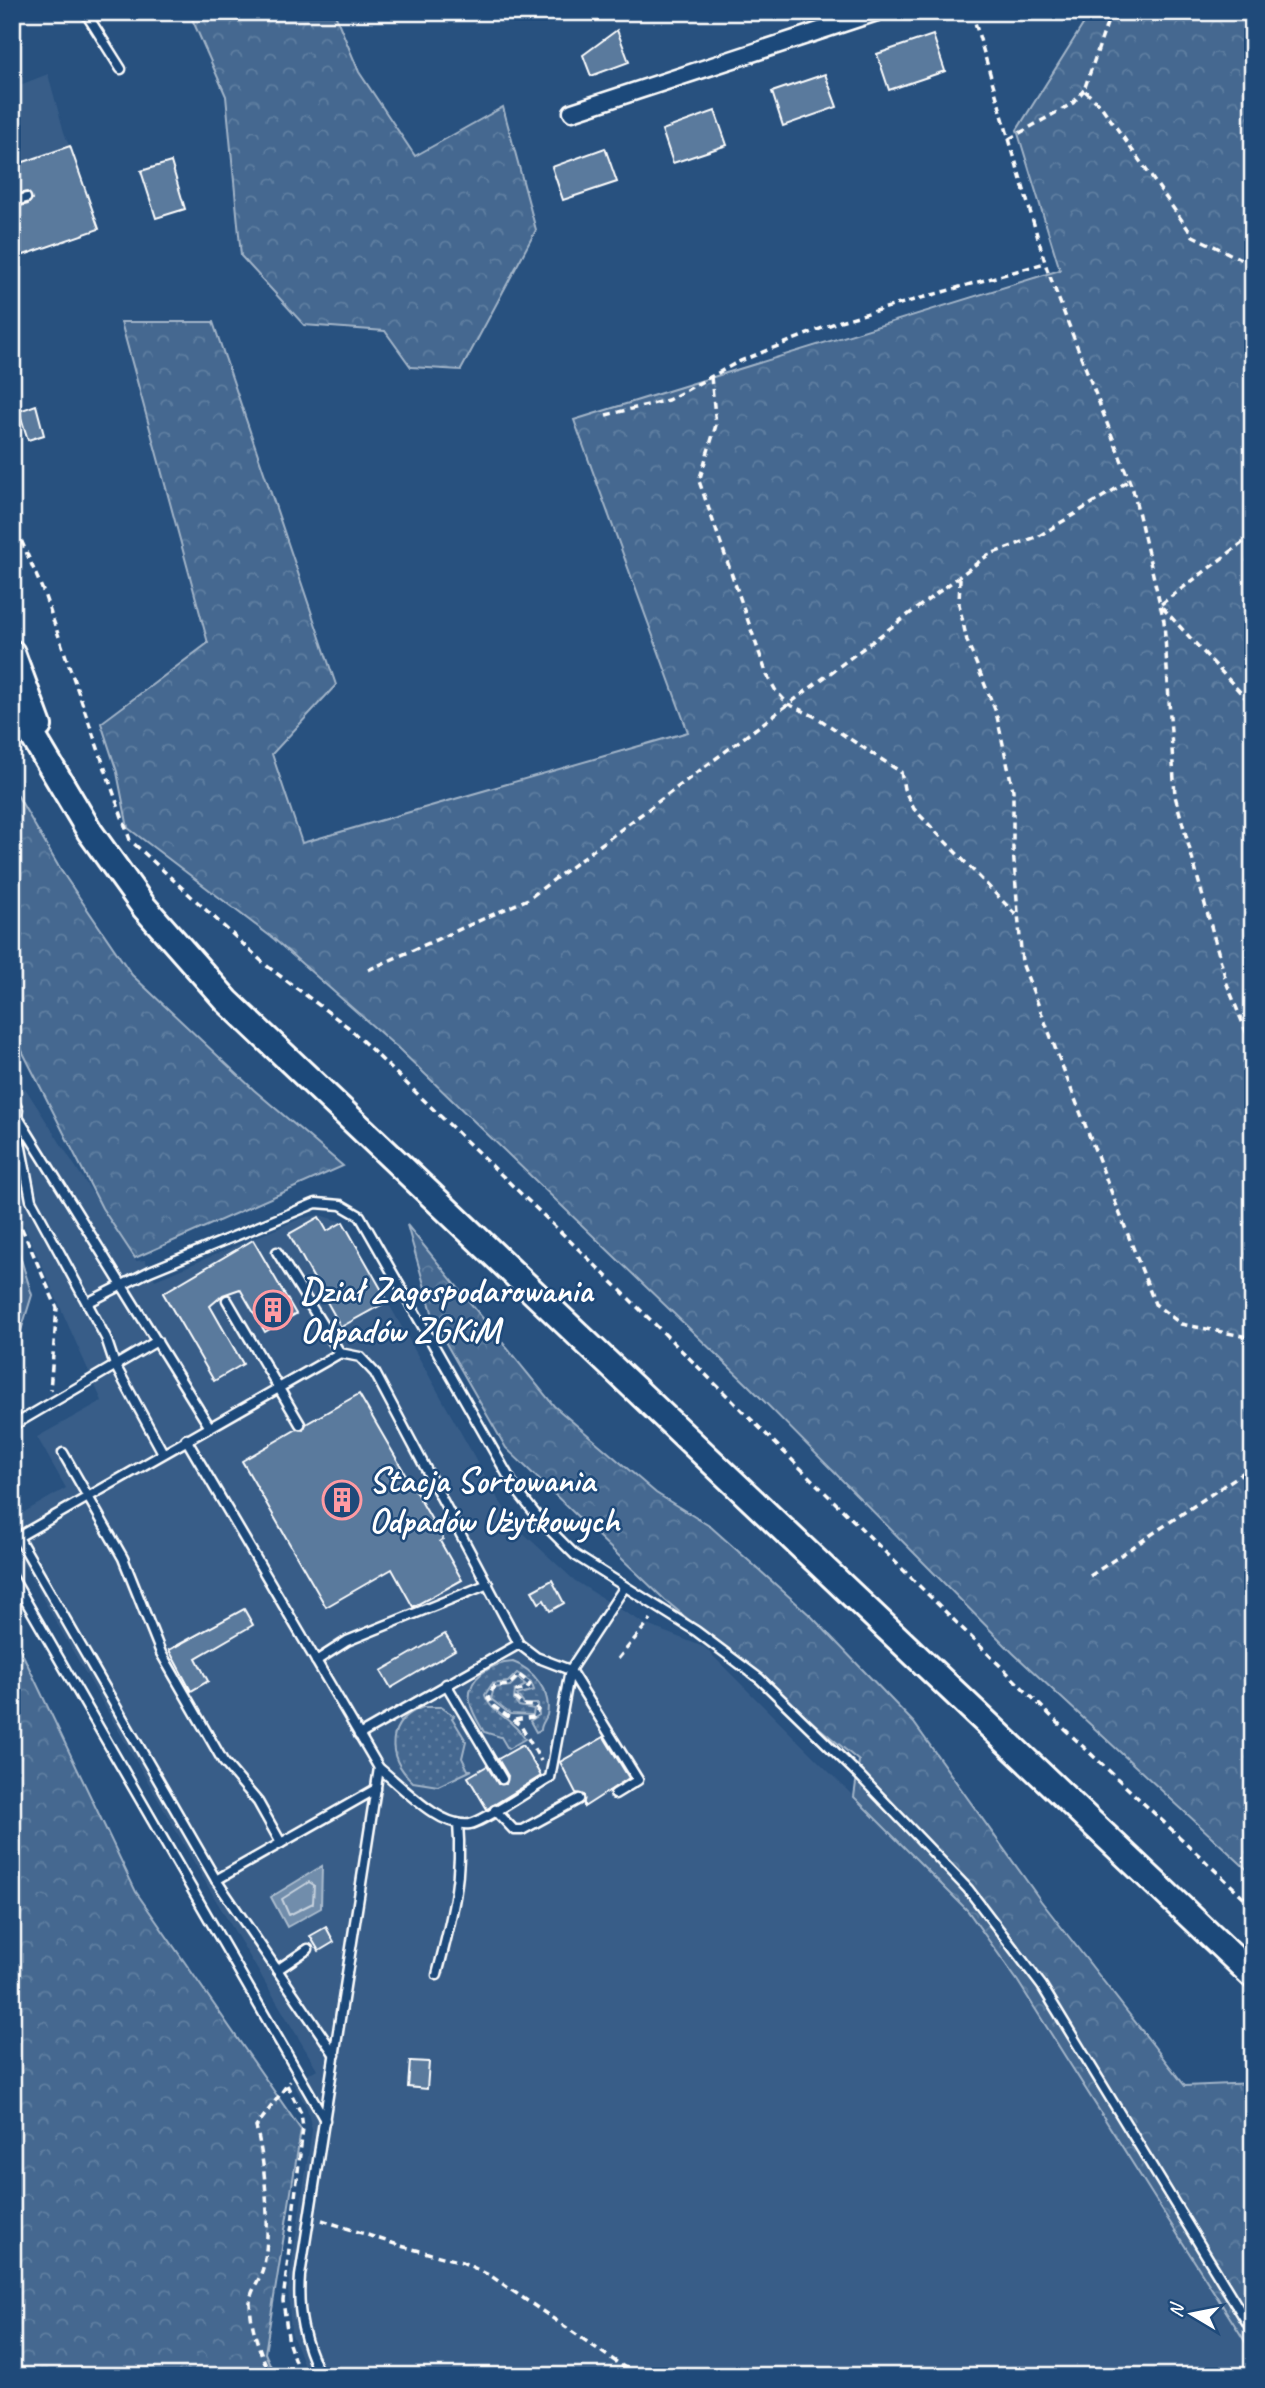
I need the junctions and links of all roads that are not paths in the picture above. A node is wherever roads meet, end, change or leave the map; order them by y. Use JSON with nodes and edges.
{"nodes":[{"id":1,"x":85,"y":12,"type":"edge"},
{"id":2,"x":877,"y":12,"type":"edge"},
{"id":3,"x":121,"y":69,"type":"dead end"},
{"id":4,"x":572,"y":112,"type":"dead end"},
{"id":5,"x":26,"y":198,"type":"dead end"},
{"id":6,"x":12,"y":202,"type":"edge"},
{"id":7,"x":12,"y":653,"type":"edge"},
{"id":8,"x":12,"y":701,"type":"edge"},
{"id":9,"x":54,"y":770,"type":"junction"},
{"id":10,"x":13,"y":1109,"type":"edge"},
{"id":11,"x":277,"y":1252,"type":"dead end"},
{"id":12,"x":121,"y":1284,"type":"junction"},
{"id":13,"x":227,"y":1300,"type":"dead end"},
{"id":14,"x":87,"y":1303,"type":"junction"},
{"id":15,"x":158,"y":1341,"type":"junction"},
{"id":16,"x":340,"y":1353,"type":"junction"},
{"id":17,"x":115,"y":1365,"type":"junction"},
{"id":18,"x":278,"y":1387,"type":"junction"},
{"id":19,"x":300,"y":1424,"type":"dead end"},
{"id":20,"x":12,"y":1426,"type":"edge"},
{"id":21,"x":209,"y":1426,"type":"junction"},
{"id":22,"x":186,"y":1439,"type":"junction"},
{"id":23,"x":63,"y":1452,"type":"dead end"},
{"id":24,"x":163,"y":1453,"type":"junction"},
{"id":25,"x":88,"y":1496,"type":"junction"},
{"id":26,"x":12,"y":1577,"type":"edge"},
{"id":27,"x":488,"y":1584,"type":"junction"},
{"id":28,"x":624,"y":1588,"type":"junction"},
{"id":29,"x":519,"y":1644,"type":"junction"},
{"id":30,"x":316,"y":1661,"type":"junction"},
{"id":31,"x":570,"y":1670,"type":"junction"},
{"id":32,"x":446,"y":1684,"type":"junction"},
{"id":33,"x":359,"y":1735,"type":"junction"},
{"id":34,"x":379,"y":1769,"type":"junction"},
{"id":35,"x":502,"y":1779,"type":"dead end"},
{"id":36,"x":376,"y":1789,"type":"junction"},
{"id":37,"x":615,"y":1794,"type":"dead end"},
{"id":38,"x":579,"y":1799,"type":"dead end"},
{"id":39,"x":495,"y":1810,"type":"junction"},
{"id":40,"x":458,"y":1823,"type":"junction"},
{"id":41,"x":281,"y":1843,"type":"junction"},
{"id":42,"x":216,"y":1880,"type":"junction"},
{"id":43,"x":308,"y":1949,"type":"dead end"},
{"id":44,"x":277,"y":1970,"type":"junction"},
{"id":45,"x":437,"y":1975,"type":"dead end"},
{"id":46,"x":1253,"y":1976,"type":"edge"},
{"id":47,"x":335,"y":2055,"type":"junction"},
{"id":48,"x":325,"y":2120,"type":"junction"},
{"id":49,"x":1253,"y":2332,"type":"edge"},
{"id":50,"x":320,"y":2376,"type":"edge"}],
"edges":[{"from":1,"to":3,"type":"lane"},
{"from":2,"to":4,"type":"street"},
{"from":5,"to":6,"type":"lane"},
{"from":7,"to":9,"type":"main road"},
{"from":8,"to":9,"type":"main road"},
{"from":9,"to":46,"type":"main road"},
{"from":10,"to":12,"type":"lane"},
{"from":10,"to":14,"type":"lane"},
{"from":11,"to":16,"type":"lane"},
{"from":12,"to":14,"type":"lane"},
{"from":12,"to":15,"type":"lane"},
{"from":12,"to":28,"type":"lane"},
{"from":13,"to":18,"type":"lane"},
{"from":14,"to":17,"type":"lane"},
{"from":15,"to":17,"type":"lane"},
{"from":15,"to":21,"type":"lane"},
{"from":16,"to":18,"type":"lane"},
{"from":16,"to":27,"type":"lane"},
{"from":17,"to":20,"type":"lane"},
{"from":17,"to":24,"type":"lane"},
{"from":18,"to":19,"type":"lane"},
{"from":18,"to":21,"type":"lane"},
{"from":21,"to":22,"type":"lane"},
{"from":22,"to":24,"type":"lane"},
{"from":22,"to":30,"type":"lane"},
{"from":23,"to":25,"type":"lane"},
{"from":24,"to":25,"type":"lane"},
{"from":25,"to":41,"type":"lane"},
{"from":25,"to":42,"type":"lane"},
{"from":26,"to":48,"type":"lane"},
{"from":27,"to":29,"type":"lane"},
{"from":27,"to":30,"type":"lane"},
{"from":28,"to":31,"type":"lane"},
{"from":28,"to":49,"type":"lane"},
{"from":29,"to":31,"type":"lane"},
{"from":29,"to":32,"type":"lane"},
{"from":30,"to":33,"type":"lane"},
{"from":31,"to":37,"type":"lane"},
{"from":31,"to":39,"type":"lane"},
{"from":32,"to":33,"type":"lane"},
{"from":32,"to":35,"type":"lane"},
{"from":33,"to":34,"type":"lane"},
{"from":34,"to":36,"type":"lane"},
{"from":34,"to":40,"type":"lane"},
{"from":36,"to":41,"type":"lane"},
{"from":36,"to":47,"type":"lane"},
{"from":38,"to":39,"type":"lane"},
{"from":39,"to":40,"type":"lane"},
{"from":40,"to":45,"type":"lane"},
{"from":41,"to":42,"type":"lane"},
{"from":42,"to":44,"type":"lane"},
{"from":43,"to":44,"type":"lane"},
{"from":44,"to":47,"type":"lane"},
{"from":47,"to":48,"type":"lane"},
{"from":48,"to":50,"type":"lane"}]}
